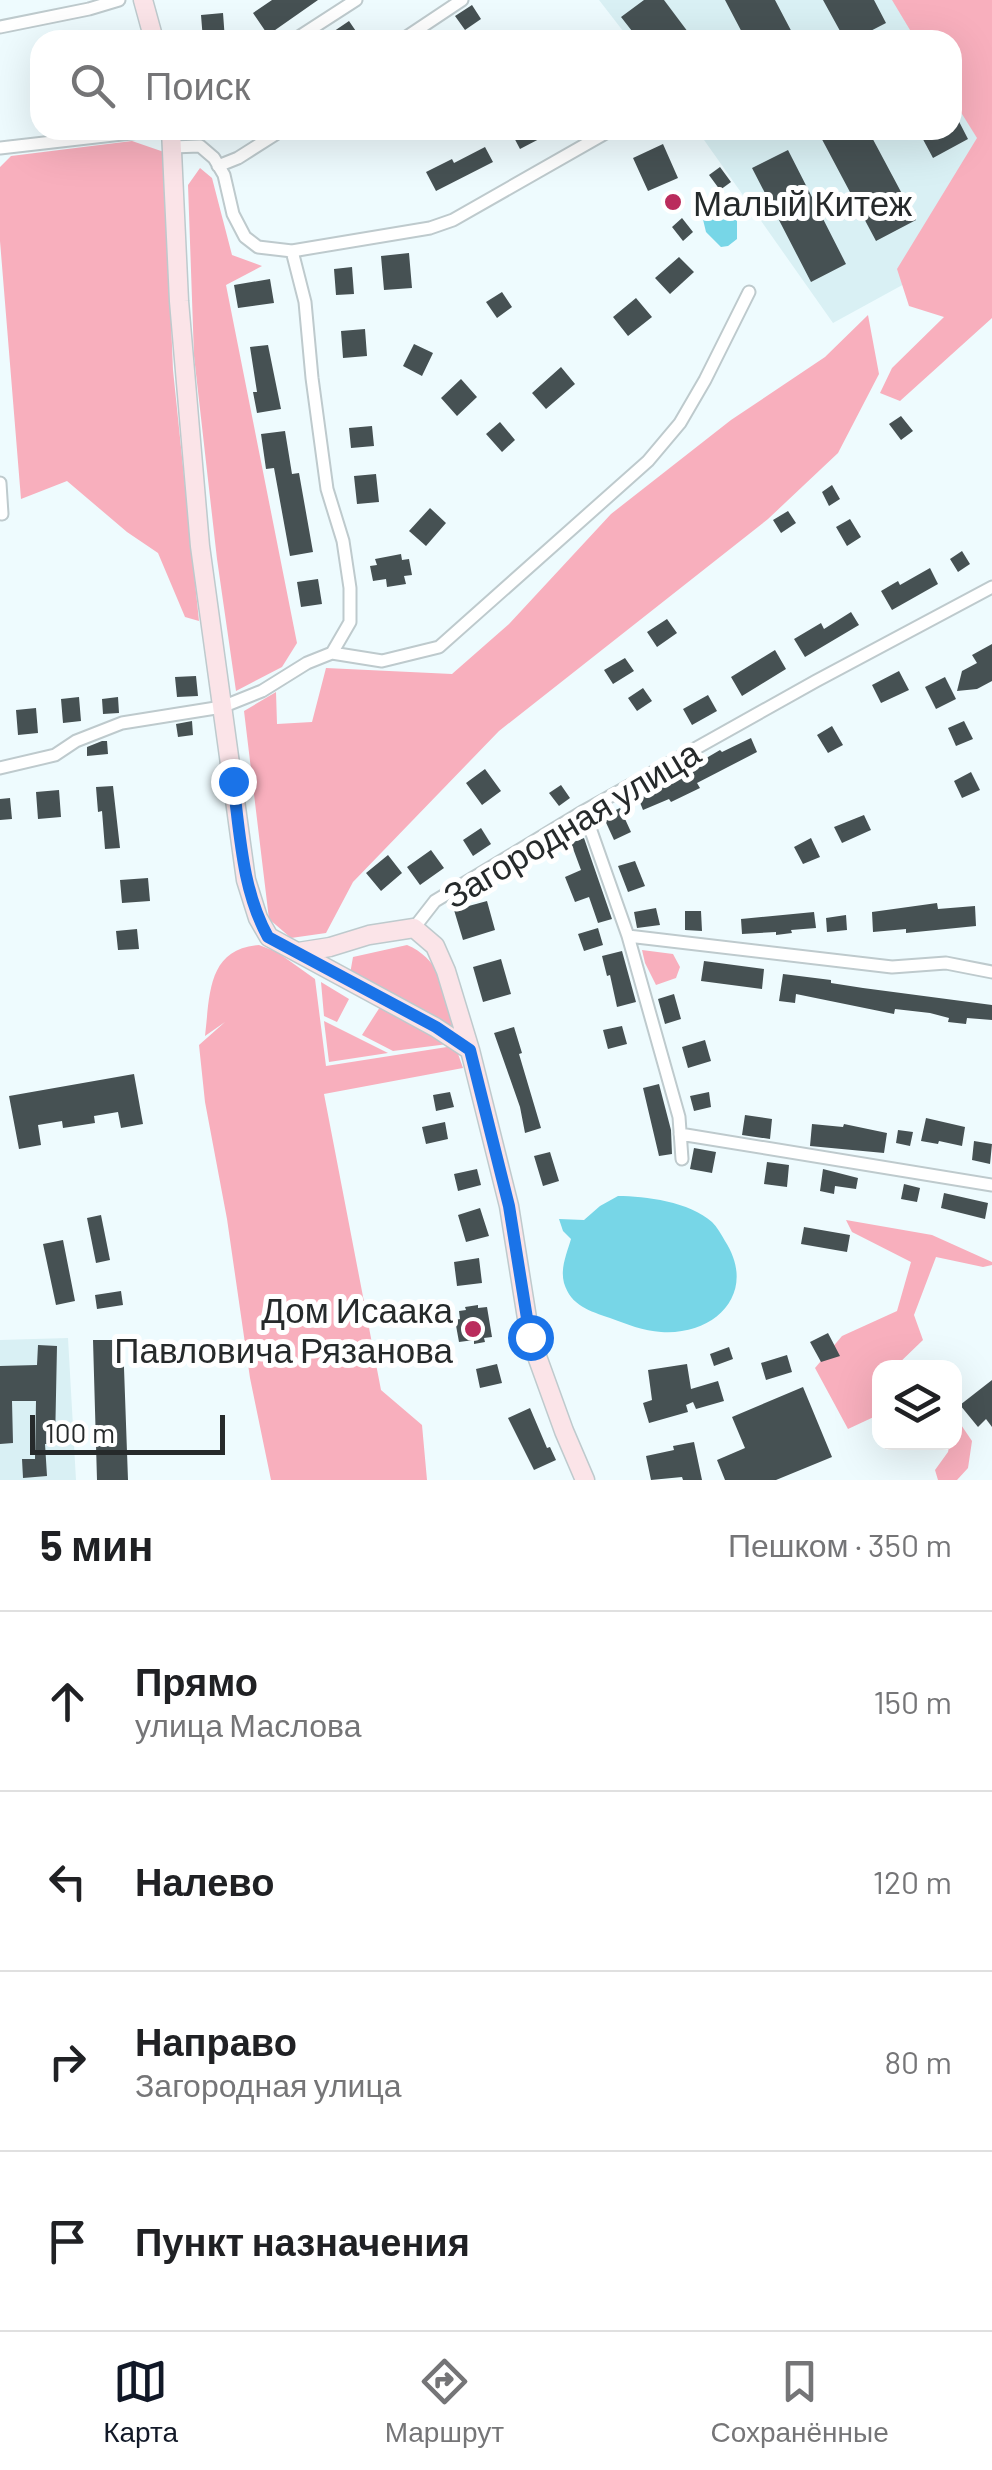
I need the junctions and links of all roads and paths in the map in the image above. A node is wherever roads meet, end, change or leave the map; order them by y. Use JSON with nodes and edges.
{"nodes":[{"id":1,"x":119,"y":0,"type":"edge"},
{"id":2,"x":143,"y":0,"type":"edge"},
{"id":3,"x":356,"y":0,"type":"edge"},
{"id":4,"x":462,"y":0,"type":"edge"},
{"id":5,"x":0,"y":27,"type":"edge"},
{"id":6,"x":151,"y":30,"type":"edge"},
{"id":7,"x":310,"y":30,"type":"edge"},
{"id":8,"x":417,"y":30,"type":"edge"},
{"id":9,"x":70,"y":140,"type":"edge"},
{"id":10,"x":172,"y":140,"type":"edge"},
{"id":11,"x":179,"y":140,"type":"edge"},
{"id":12,"x":266,"y":140,"type":"edge"},
{"id":13,"x":593,"y":140,"type":"edge"},
{"id":14,"x":0,"y":148,"type":"edge"},
{"id":15,"x":218,"y":166,"type":"junction"},
{"id":16,"x":292,"y":250,"type":"junction"},
{"id":17,"x":749,"y":292,"type":"dead end"},
{"id":18,"x":0,"y":483,"type":"edge"},
{"id":19,"x":2,"y":514,"type":"edge"},
{"id":20,"x":992,"y":588,"type":"edge"},
{"id":21,"x":332,"y":653,"type":"junction"},
{"id":22,"x":222,"y":706,"type":"junction"},
{"id":23,"x":0,"y":768,"type":"edge"},
{"id":24,"x":584,"y":811,"type":"junction"},
{"id":25,"x":414,"y":928,"type":"junction"},
{"id":26,"x":628,"y":936,"type":"junction"},
{"id":27,"x":297,"y":952,"type":"junction"},
{"id":28,"x":992,"y":972,"type":"edge"},
{"id":29,"x":470,"y":1050,"type":"junction"},
{"id":30,"x":680,"y":1134,"type":"junction"},
{"id":31,"x":682,"y":1159,"type":"dead end"},
{"id":32,"x":992,"y":1185,"type":"edge"},
{"id":33,"x":585,"y":1480,"type":"edge"}],
"edges":[{"from":1,"to":5,"type":"street"},
{"from":2,"to":6,"type":"street"},
{"from":3,"to":7,"type":"street"},
{"from":4,"to":8,"type":"street"},
{"from":9,"to":14,"type":"street"},
{"from":10,"to":22,"type":"street"},
{"from":11,"to":15,"type":"street"},
{"from":12,"to":15,"type":"street"},
{"from":13,"to":16,"type":"street"},
{"from":15,"to":16,"type":"street"},
{"from":16,"to":21,"type":"street"},
{"from":17,"to":21,"type":"street"},
{"from":18,"to":19,"type":"street"},
{"from":20,"to":24,"type":"street","name":"Загородная улица"},
{"from":21,"to":22,"type":"street"},
{"from":22,"to":23,"type":"street"},
{"from":22,"to":27,"type":"street"},
{"from":24,"to":25,"type":"street","name":"Загородная улица"},
{"from":24,"to":26,"type":"street"},
{"from":25,"to":27,"type":"street","name":"Загородная улица"},
{"from":25,"to":29,"type":"street"},
{"from":26,"to":28,"type":"street"},
{"from":26,"to":30,"type":"street"},
{"from":27,"to":29,"type":"street"},
{"from":29,"to":33,"type":"street"},
{"from":30,"to":31,"type":"street"},
{"from":30,"to":32,"type":"street"}]}
